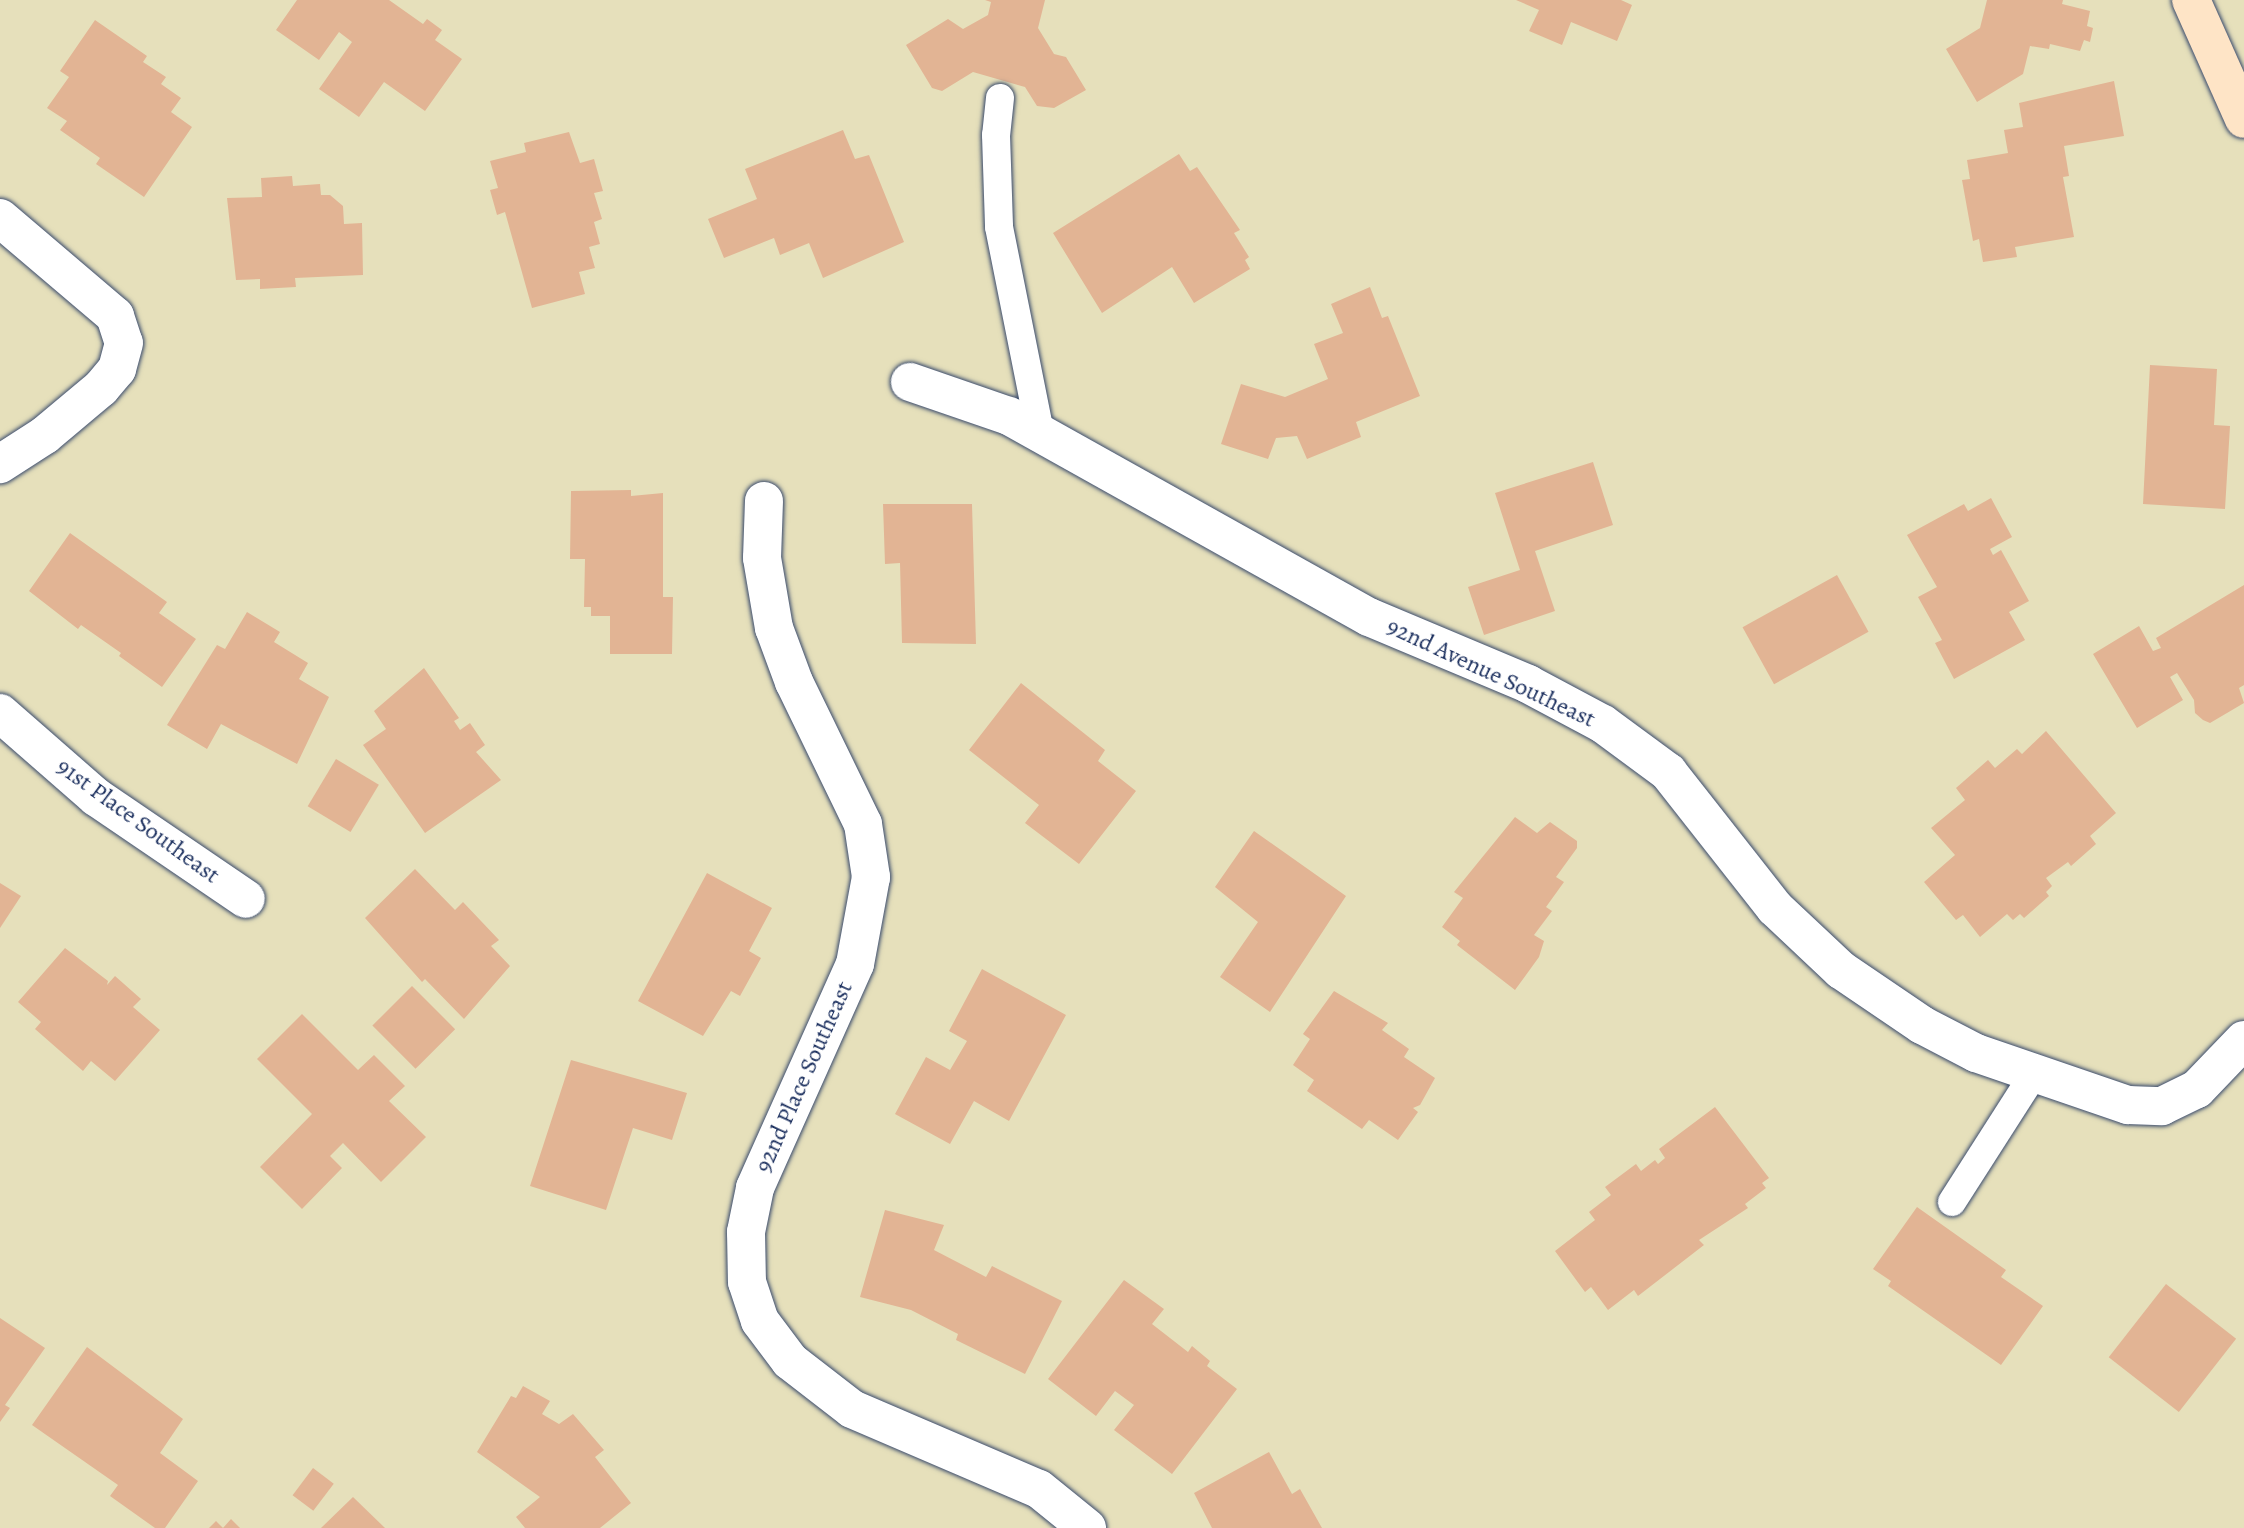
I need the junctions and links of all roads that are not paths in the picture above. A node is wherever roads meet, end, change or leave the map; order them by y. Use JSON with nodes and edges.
{"nodes":[{"id":1,"x":2190,"y":0,"type":"edge"},
{"id":2,"x":1000,"y":98,"type":"dead end"},
{"id":3,"x":2244,"y":119,"type":"edge"},
{"id":4,"x":0,"y":218,"type":"edge"},
{"id":5,"x":909,"y":382,"type":"dead end"},
{"id":6,"x":1040,"y":433,"type":"junction"},
{"id":7,"x":0,"y":464,"type":"edge"},
{"id":8,"x":764,"y":501,"type":"dead end"},
{"id":9,"x":0,"y":713,"type":"edge"},
{"id":10,"x":246,"y":899,"type":"dead end"},
{"id":11,"x":2236,"y":1050,"type":"edge"},
{"id":12,"x":2034,"y":1074,"type":"junction"},
{"id":13,"x":1952,"y":1202,"type":"dead end"},
{"id":14,"x":1087,"y":1528,"type":"edge"}],
"edges":[{"from":1,"to":3,"type":"street"},
{"from":2,"to":6,"type":"lane"},
{"from":4,"to":7,"type":"street"},
{"from":5,"to":6,"type":"street","name":"92nd Avenue Southeast"},
{"from":6,"to":12,"type":"street","name":"92nd Avenue Southeast"},
{"from":8,"to":14,"type":"street","name":"92nd Place Southeast"},
{"from":9,"to":10,"type":"street","name":"91st Place Southeast"},
{"from":11,"to":12,"type":"street","name":"92nd Avenue Southeast"},
{"from":12,"to":13,"type":"lane"}]}
